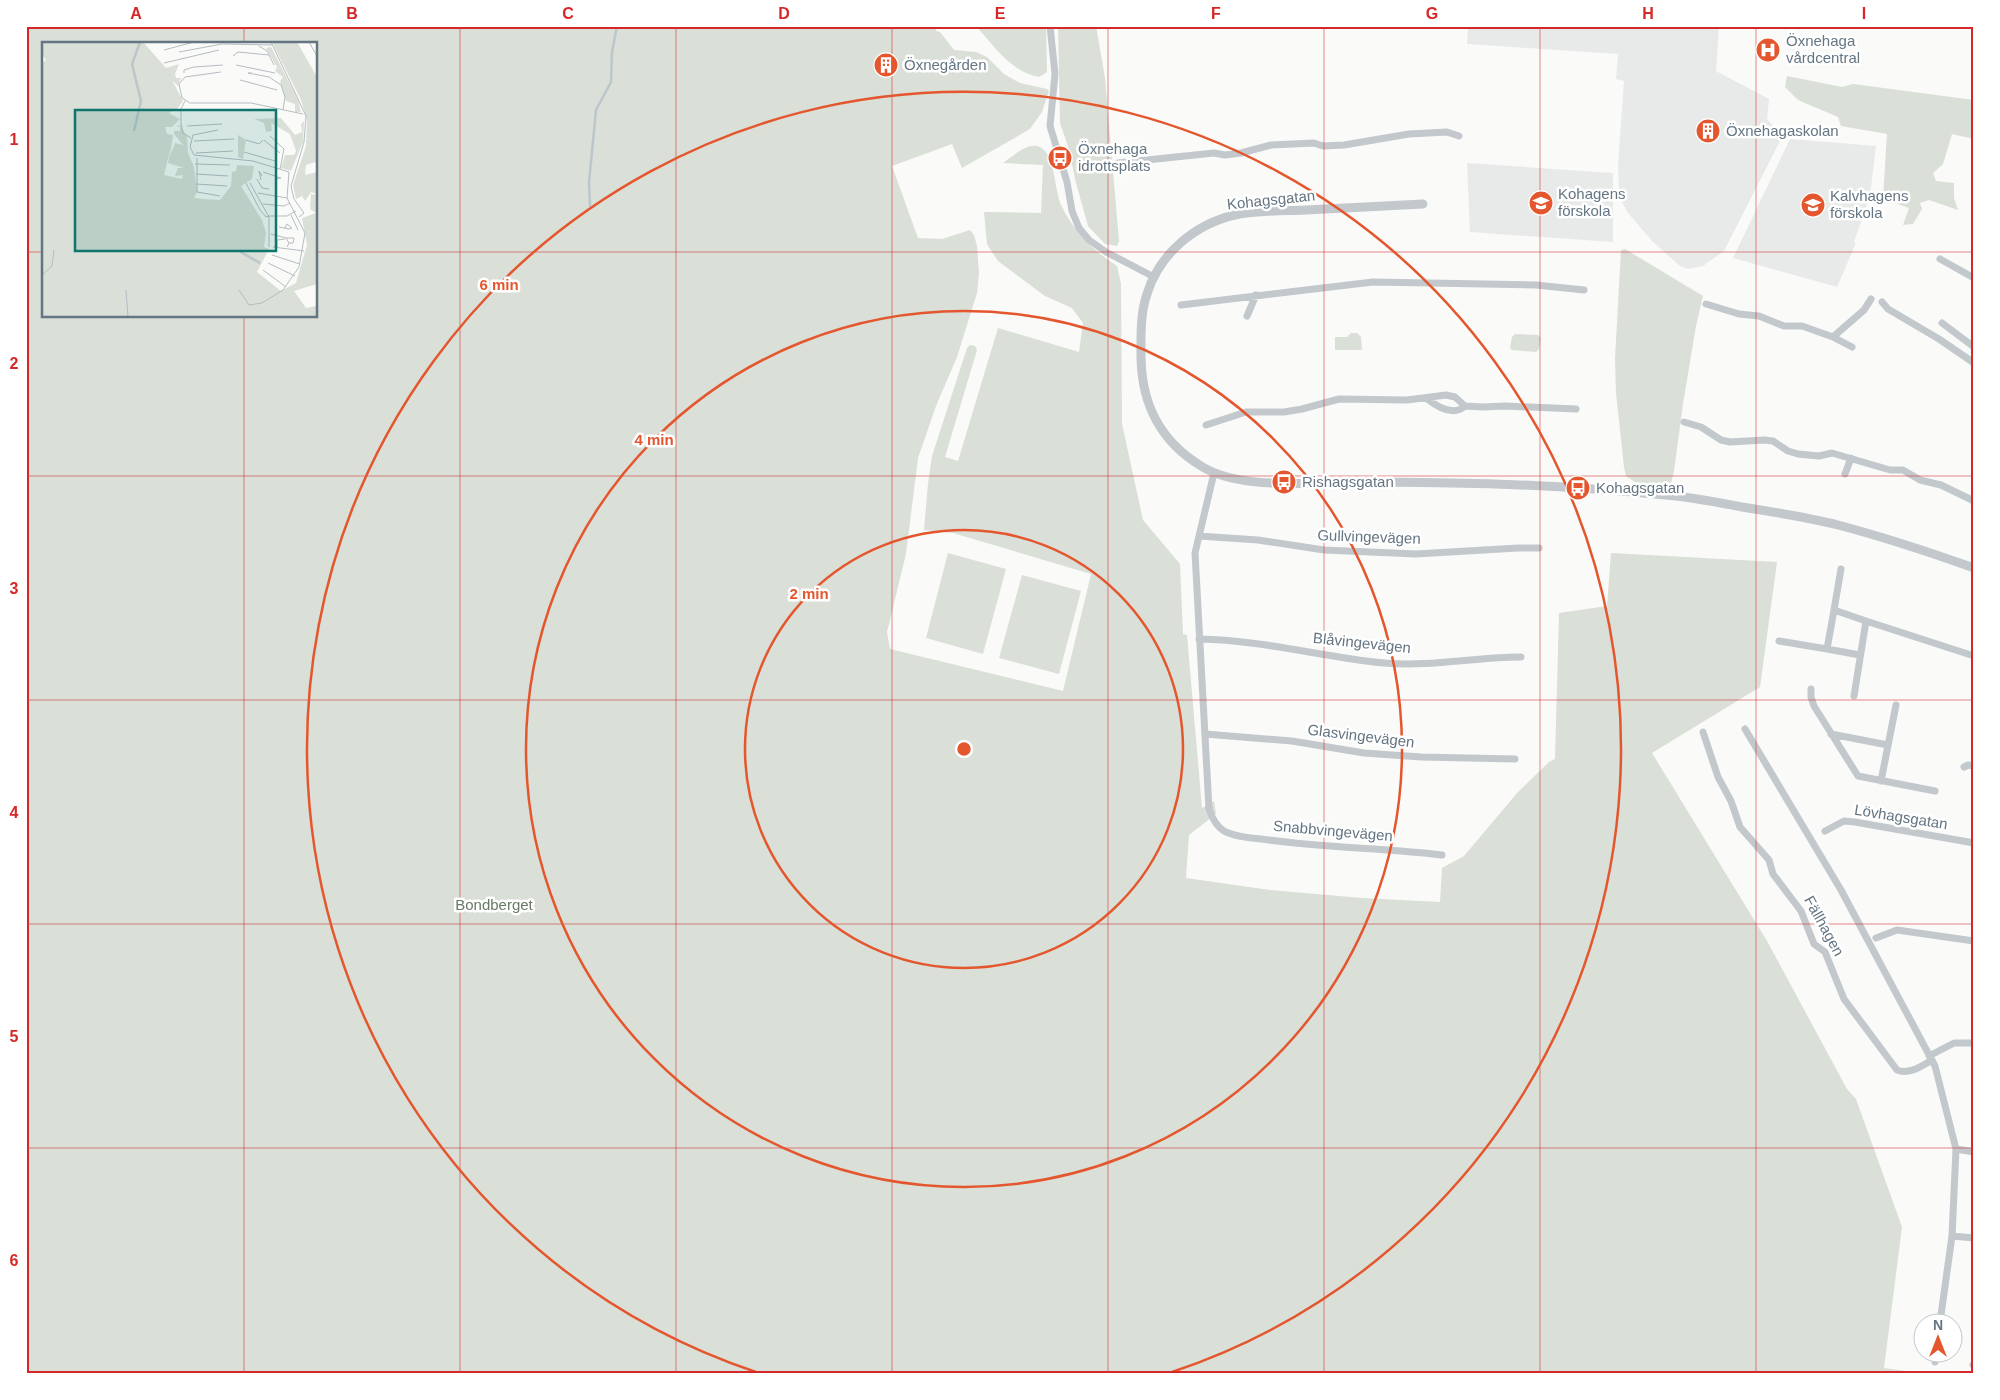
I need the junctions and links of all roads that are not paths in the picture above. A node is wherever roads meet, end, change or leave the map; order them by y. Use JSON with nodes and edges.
{"nodes":[{"id":1,"x":1050,"y":26,"type":"edge"},
{"id":2,"x":1459,"y":136,"type":"dead end"},
{"id":3,"x":1118,"y":163,"type":"dead end"},
{"id":4,"x":1423,"y":204,"type":"dead end"},
{"id":5,"x":1940,"y":259,"type":"dead end"},
{"id":6,"x":1154,"y":277,"type":"junction"},
{"id":7,"x":1974,"y":278,"type":"edge"},
{"id":8,"x":1584,"y":290,"type":"dead end"},
{"id":9,"x":1256,"y":296,"type":"junction"},
{"id":10,"x":1871,"y":299,"type":"dead end"},
{"id":11,"x":1882,"y":302,"type":"dead end"},
{"id":12,"x":1706,"y":304,"type":"dead end"},
{"id":13,"x":1181,"y":305,"type":"dead end"},
{"id":14,"x":1247,"y":316,"type":"dead end"},
{"id":15,"x":1942,"y":323,"type":"dead end"},
{"id":16,"x":1833,"y":337,"type":"junction"},
{"id":17,"x":1852,"y":347,"type":"dead end"},
{"id":18,"x":1974,"y":347,"type":"edge"},
{"id":19,"x":1974,"y":363,"type":"edge"},
{"id":20,"x":1426,"y":398,"type":"junction"},
{"id":21,"x":1465,"y":406,"type":"junction"},
{"id":22,"x":1576,"y":409,"type":"dead end"},
{"id":23,"x":1684,"y":422,"type":"dead end"},
{"id":24,"x":1206,"y":424,"type":"dead end"},
{"id":25,"x":1851,"y":458,"type":"junction"},
{"id":26,"x":1214,"y":473,"type":"junction"},
{"id":27,"x":1845,"y":474,"type":"dead end"},
{"id":28,"x":1974,"y":501,"type":"edge"},
{"id":29,"x":1199,"y":536,"type":"junction"},
{"id":30,"x":1539,"y":548,"type":"dead end"},
{"id":31,"x":1974,"y":568,"type":"edge"},
{"id":32,"x":1841,"y":569,"type":"dead end"},
{"id":33,"x":1834,"y":610,"type":"junction"},
{"id":34,"x":1866,"y":621,"type":"junction"},
{"id":35,"x":1199,"y":639,"type":"junction"},
{"id":36,"x":1779,"y":640,"type":"dead end"},
{"id":37,"x":1827,"y":649,"type":"junction"},
{"id":38,"x":1860,"y":654,"type":"junction"},
{"id":39,"x":1974,"y":656,"type":"edge"},
{"id":40,"x":1521,"y":657,"type":"dead end"},
{"id":41,"x":1811,"y":689,"type":"dead end"},
{"id":42,"x":1854,"y":696,"type":"dead end"},
{"id":43,"x":1896,"y":704,"type":"dead end"},
{"id":44,"x":1745,"y":729,"type":"dead end"},
{"id":45,"x":1703,"y":732,"type":"dead end"},
{"id":46,"x":1205,"y":734,"type":"junction"},
{"id":47,"x":1831,"y":734,"type":"junction"},
{"id":48,"x":1888,"y":745,"type":"junction"},
{"id":49,"x":1515,"y":759,"type":"dead end"},
{"id":50,"x":1974,"y":766,"type":"edge"},
{"id":51,"x":1964,"y":767,"type":"dead end"},
{"id":52,"x":1881,"y":782,"type":"junction"},
{"id":53,"x":1935,"y":791,"type":"dead end"},
{"id":54,"x":1825,"y":830,"type":"dead end"},
{"id":55,"x":1974,"y":843,"type":"edge"},
{"id":56,"x":1442,"y":855,"type":"dead end"},
{"id":57,"x":1876,"y":938,"type":"dead end"},
{"id":58,"x":1974,"y":941,"type":"edge"},
{"id":59,"x":1974,"y":1043,"type":"edge"},
{"id":60,"x":1931,"y":1058,"type":"junction"},
{"id":61,"x":1956,"y":1149,"type":"junction"},
{"id":62,"x":1974,"y":1152,"type":"edge"},
{"id":63,"x":1952,"y":1236,"type":"junction"},
{"id":64,"x":1974,"y":1238,"type":"edge"},
{"id":65,"x":1941,"y":1312,"type":"edge"}],
"edges":[{"from":1,"to":6,"type":"street"},
{"from":2,"to":3,"type":"street"},
{"from":4,"to":6,"type":"street","name":"Kohagsgatan"},
{"from":5,"to":7,"type":"street"},
{"from":6,"to":26,"type":"street","name":"Kohagsgatan"},
{"from":8,"to":9,"type":"street"},
{"from":9,"to":13,"type":"street"},
{"from":9,"to":14,"type":"street"},
{"from":10,"to":16,"type":"street"},
{"from":11,"to":19,"type":"street"},
{"from":12,"to":16,"type":"street"},
{"from":15,"to":18,"type":"street"},
{"from":16,"to":17,"type":"street"},
{"from":20,"to":21,"type":"street"},
{"from":20,"to":21,"type":"street"},
{"from":20,"to":24,"type":"street"},
{"from":21,"to":22,"type":"street"},
{"from":23,"to":25,"type":"street"},
{"from":25,"to":27,"type":"street"},
{"from":25,"to":28,"type":"street"},
{"from":26,"to":29,"type":"street"},
{"from":26,"to":31,"type":"street","name":"Kohagsgatan"},
{"from":29,"to":30,"type":"street","name":"Gullvingevägen"},
{"from":29,"to":35,"type":"street"},
{"from":32,"to":33,"type":"street"},
{"from":33,"to":34,"type":"street"},
{"from":33,"to":37,"type":"street"},
{"from":34,"to":38,"type":"street"},
{"from":34,"to":39,"type":"street"},
{"from":35,"to":40,"type":"street","name":"Blåvingevägen"},
{"from":35,"to":46,"type":"street"},
{"from":36,"to":37,"type":"street"},
{"from":37,"to":38,"type":"street"},
{"from":38,"to":42,"type":"street"},
{"from":41,"to":47,"type":"street"},
{"from":43,"to":48,"type":"street"},
{"from":44,"to":60,"type":"street"},
{"from":45,"to":60,"type":"street","name":"Fällhagen"},
{"from":46,"to":49,"type":"street","name":"Glasvingevägen"},
{"from":46,"to":56,"type":"street","name":"Snabbvingevägen"},
{"from":47,"to":48,"type":"street"},
{"from":47,"to":52,"type":"street"},
{"from":48,"to":52,"type":"street"},
{"from":50,"to":51,"type":"street"},
{"from":52,"to":53,"type":"street"},
{"from":54,"to":55,"type":"street","name":"Lövhagsgatan"},
{"from":57,"to":58,"type":"street"},
{"from":59,"to":60,"type":"street","name":"Fällhagen"},
{"from":60,"to":61,"type":"street"},
{"from":61,"to":62,"type":"street"},
{"from":61,"to":63,"type":"street"},
{"from":63,"to":64,"type":"street"},
{"from":63,"to":65,"type":"street"}]}
